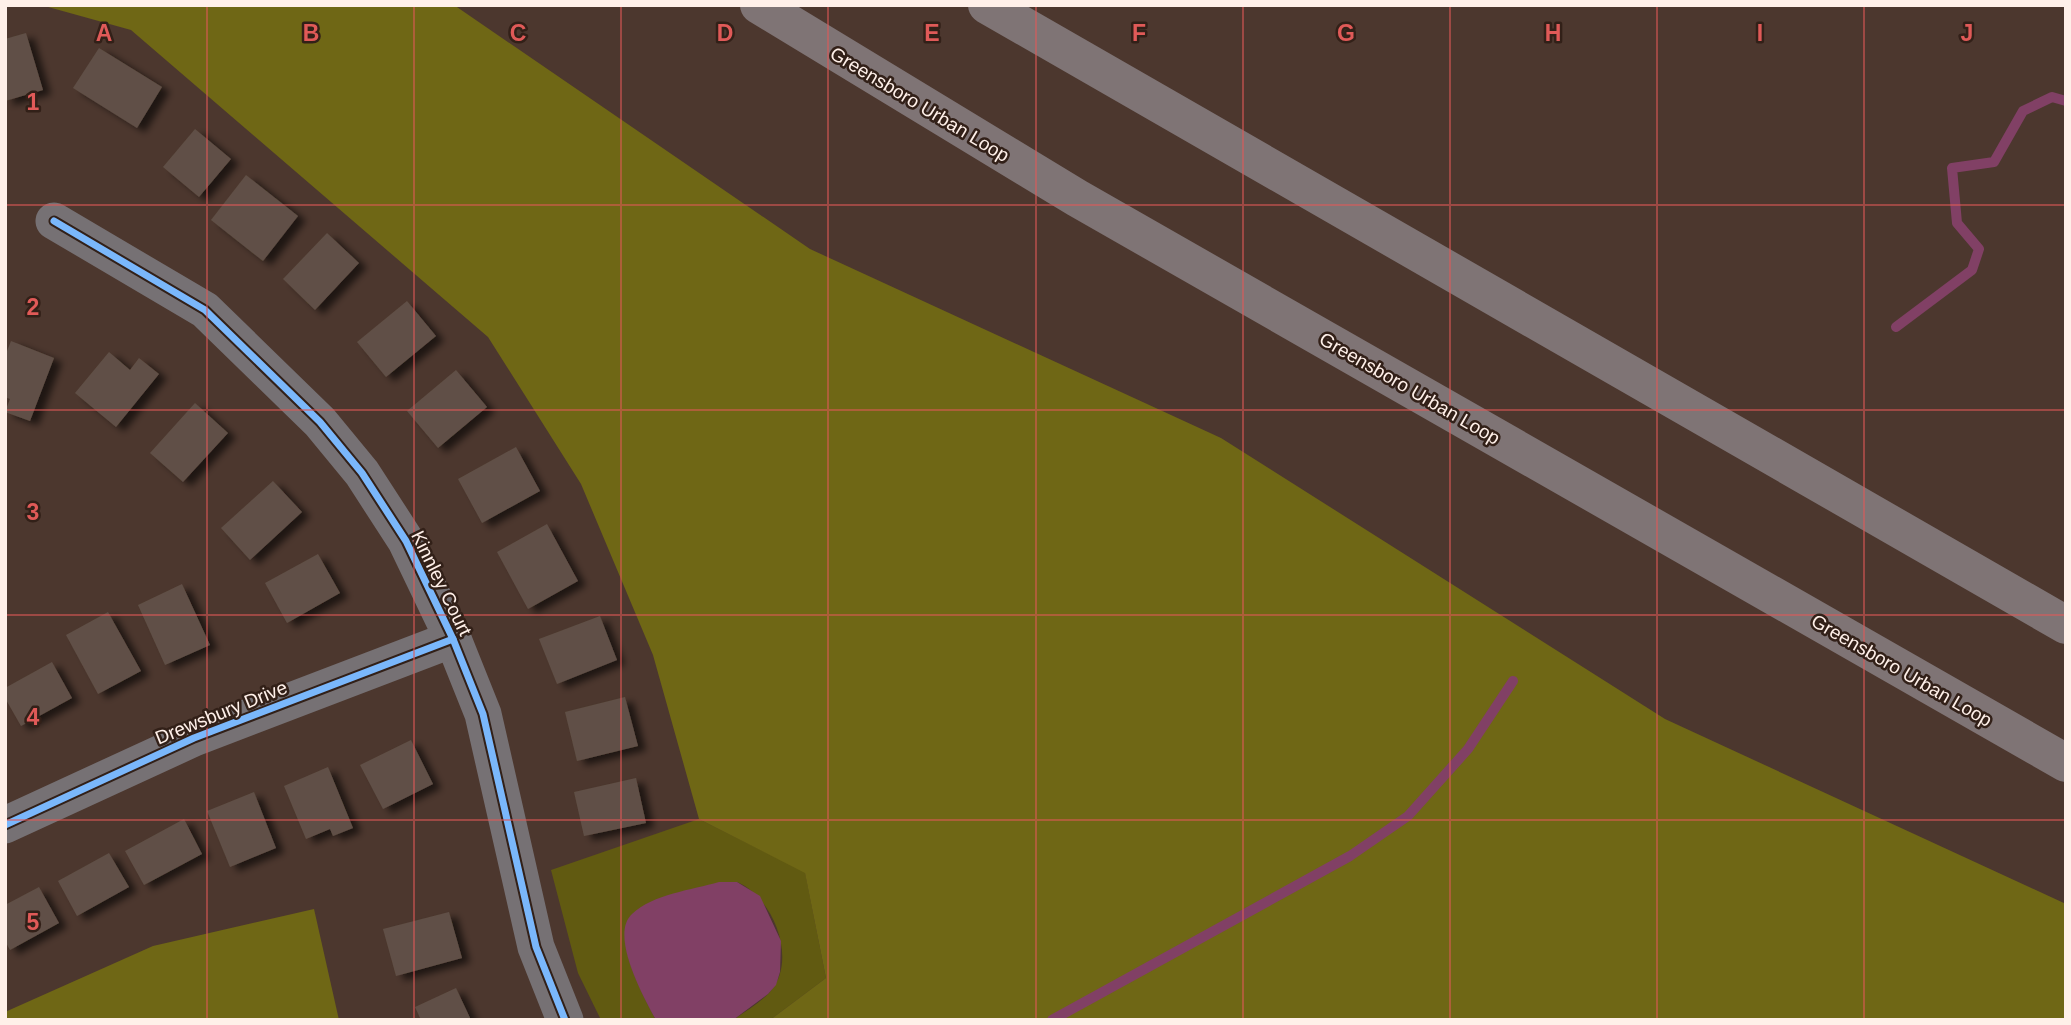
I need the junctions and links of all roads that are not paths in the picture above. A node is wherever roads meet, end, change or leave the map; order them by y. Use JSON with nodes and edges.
{"nodes":[{"id":1,"x":758,"y":5,"type":"edge"},
{"id":2,"x":987,"y":5,"type":"edge"},
{"id":3,"x":54,"y":221,"type":"dead end"},
{"id":4,"x":2066,"y":625,"type":"edge"},
{"id":5,"x":453,"y":639,"type":"junction"},
{"id":6,"x":2066,"y":764,"type":"edge"},
{"id":7,"x":5,"y":825,"type":"edge"},
{"id":8,"x":565,"y":1020,"type":"edge"}],
"edges":[{"from":1,"to":6,"type":"highway","name":"Greensboro Urban Loop"},
{"from":2,"to":4,"type":"highway"},
{"from":3,"to":5,"type":"street","name":"Kinnley Court"},
{"from":5,"to":7,"type":"street","name":"Drewsbury Drive"},
{"from":5,"to":8,"type":"street","name":"Kinnley Court"}]}
